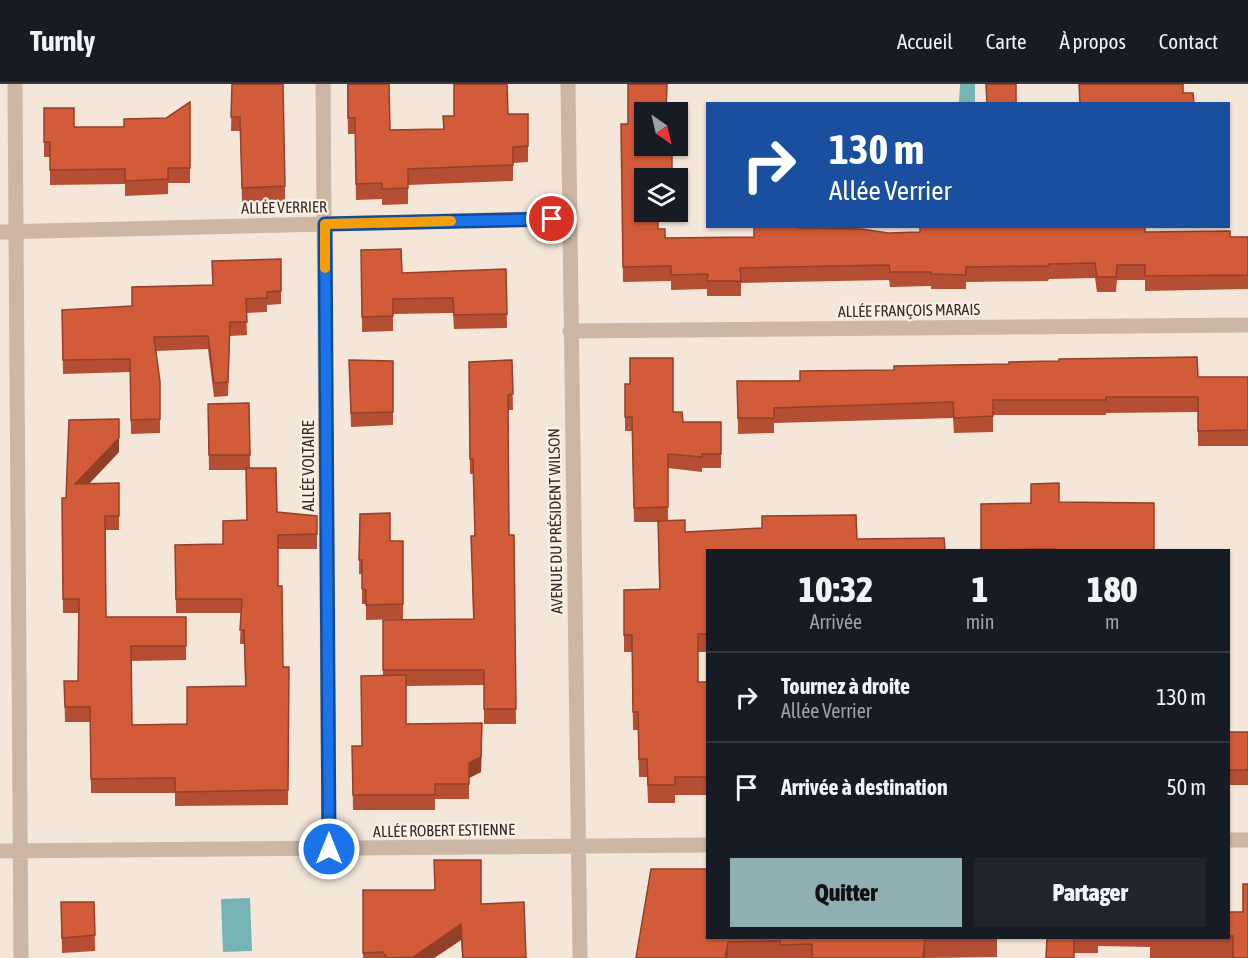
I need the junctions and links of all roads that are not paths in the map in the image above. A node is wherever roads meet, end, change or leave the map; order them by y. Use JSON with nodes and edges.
{"nodes":[{"id":1,"x":15,"y":84,"type":"edge"},
{"id":2,"x":323,"y":84,"type":"edge"},
{"id":3,"x":568,"y":84,"type":"edge"},
{"id":4,"x":569,"y":218,"type":"junction"},
{"id":5,"x":325,"y":224,"type":"junction"},
{"id":6,"x":0,"y":232,"type":"edge"},
{"id":7,"x":17,"y":232,"type":"junction"},
{"id":8,"x":1248,"y":325,"type":"edge"},
{"id":9,"x":570,"y":331,"type":"junction"},
{"id":10,"x":1230,"y":840,"type":"edge"},
{"id":11,"x":1248,"y":840,"type":"edge"},
{"id":12,"x":706,"y":845,"type":"edge"},
{"id":13,"x":579,"y":846,"type":"junction"},
{"id":14,"x":329,"y":849,"type":"junction"},
{"id":15,"x":0,"y":851,"type":"edge"},
{"id":16,"x":20,"y":851,"type":"junction"},
{"id":17,"x":21,"y":958,"type":"edge"},
{"id":18,"x":580,"y":958,"type":"edge"}],
"edges":[{"from":1,"to":7,"type":"street"},
{"from":2,"to":5,"type":"street","name":"ALLÉE VOLTAIRE"},
{"from":3,"to":4,"type":"street","name":"AVENUE DU PRÉSIDENT WILSON"},
{"from":4,"to":5,"type":"street","name":"ALLÉE VERRIER"},
{"from":4,"to":9,"type":"street","name":"AVENUE DU PRÉSIDENT WILSON"},
{"from":5,"to":7,"type":"street","name":"ALLÉE VERRIER"},
{"from":5,"to":14,"type":"street","name":"ALLÉE VOLTAIRE"},
{"from":6,"to":7,"type":"street","name":"ALLÉE VERRIER"},
{"from":7,"to":16,"type":"street"},
{"from":8,"to":9,"type":"street","name":"ALLÉE FRANÇOIS MARAIS"},
{"from":9,"to":13,"type":"street","name":"AVENUE DU PRÉSIDENT WILSON"},
{"from":10,"to":11,"type":"street"},
{"from":12,"to":13,"type":"street","name":"ALLÉE ROBERT ESTIENNE"},
{"from":13,"to":14,"type":"street","name":"ALLÉE ROBERT ESTIENNE"},
{"from":13,"to":18,"type":"street","name":"AVENUE DU PRÉSIDENT WILSON"},
{"from":14,"to":16,"type":"street","name":"ALLÉE ROBERT ESTIENNE"},
{"from":15,"to":16,"type":"street","name":"ALLÉE ROBERT ESTIENNE"},
{"from":16,"to":17,"type":"street"}]}
